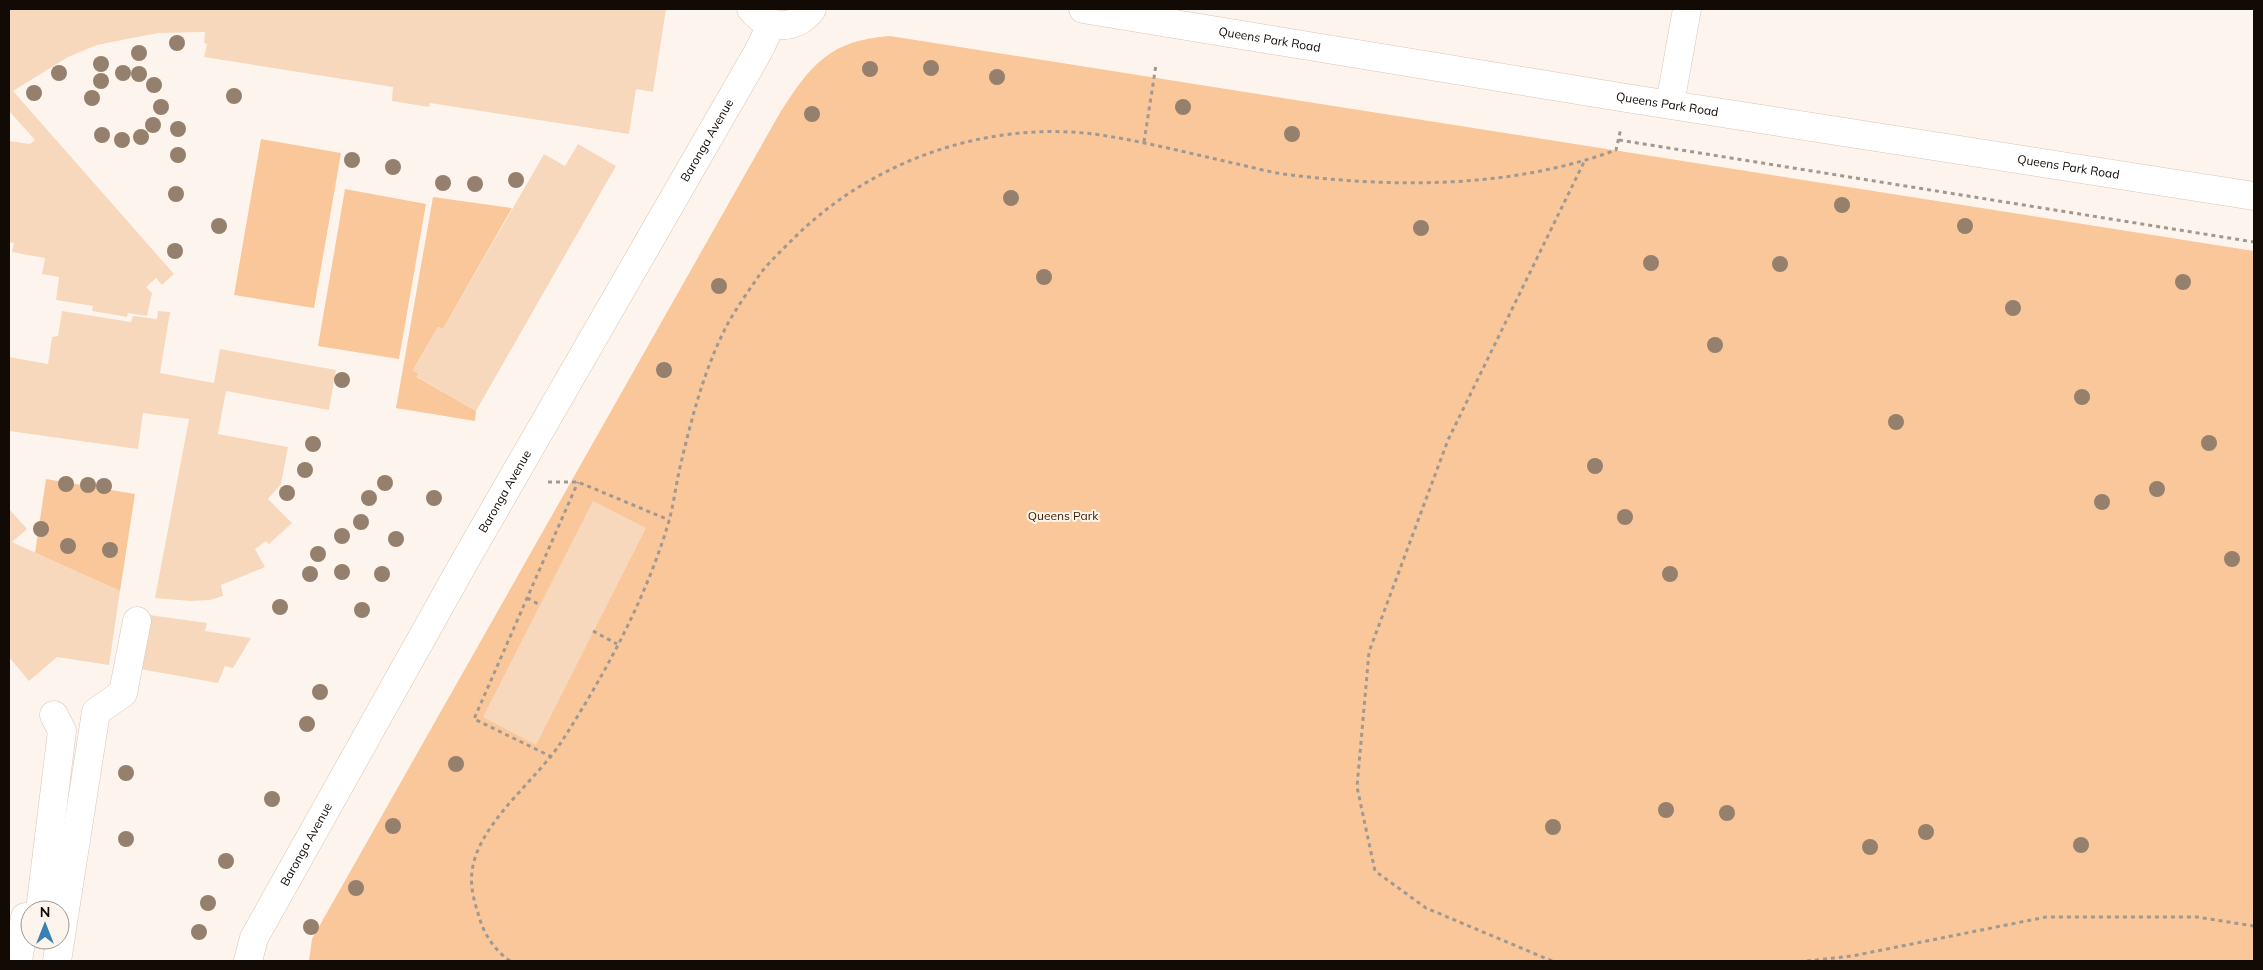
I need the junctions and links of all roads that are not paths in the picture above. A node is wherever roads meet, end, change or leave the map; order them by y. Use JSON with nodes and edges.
{"nodes":[{"id":1,"x":812,"y":9,"type":"edge"},
{"id":2,"x":1083,"y":9,"type":"edge"},
{"id":3,"x":1687,"y":9,"type":"edge"},
{"id":4,"x":761,"y":17,"type":"edge"},
{"id":5,"x":1670,"y":104,"type":"junction"},
{"id":6,"x":2254,"y":196,"type":"edge"},
{"id":7,"x":137,"y":621,"type":"dead end"},
{"id":8,"x":54,"y":715,"type":"dead end"},
{"id":9,"x":41,"y":900,"type":"edge"},
{"id":10,"x":57,"y":961,"type":"edge"},
{"id":11,"x":248,"y":961,"type":"edge"}],
"edges":[{"from":1,"to":4,"type":"street"},
{"from":2,"to":5,"type":"street","name":"Queens Park Road"},
{"from":3,"to":5,"type":"street"},
{"from":4,"to":11,"type":"street","name":"Baronga Avenue"},
{"from":5,"to":6,"type":"street","name":"Queens Park Road"},
{"from":7,"to":10,"type":"street"},
{"from":8,"to":9,"type":"street"}]}
